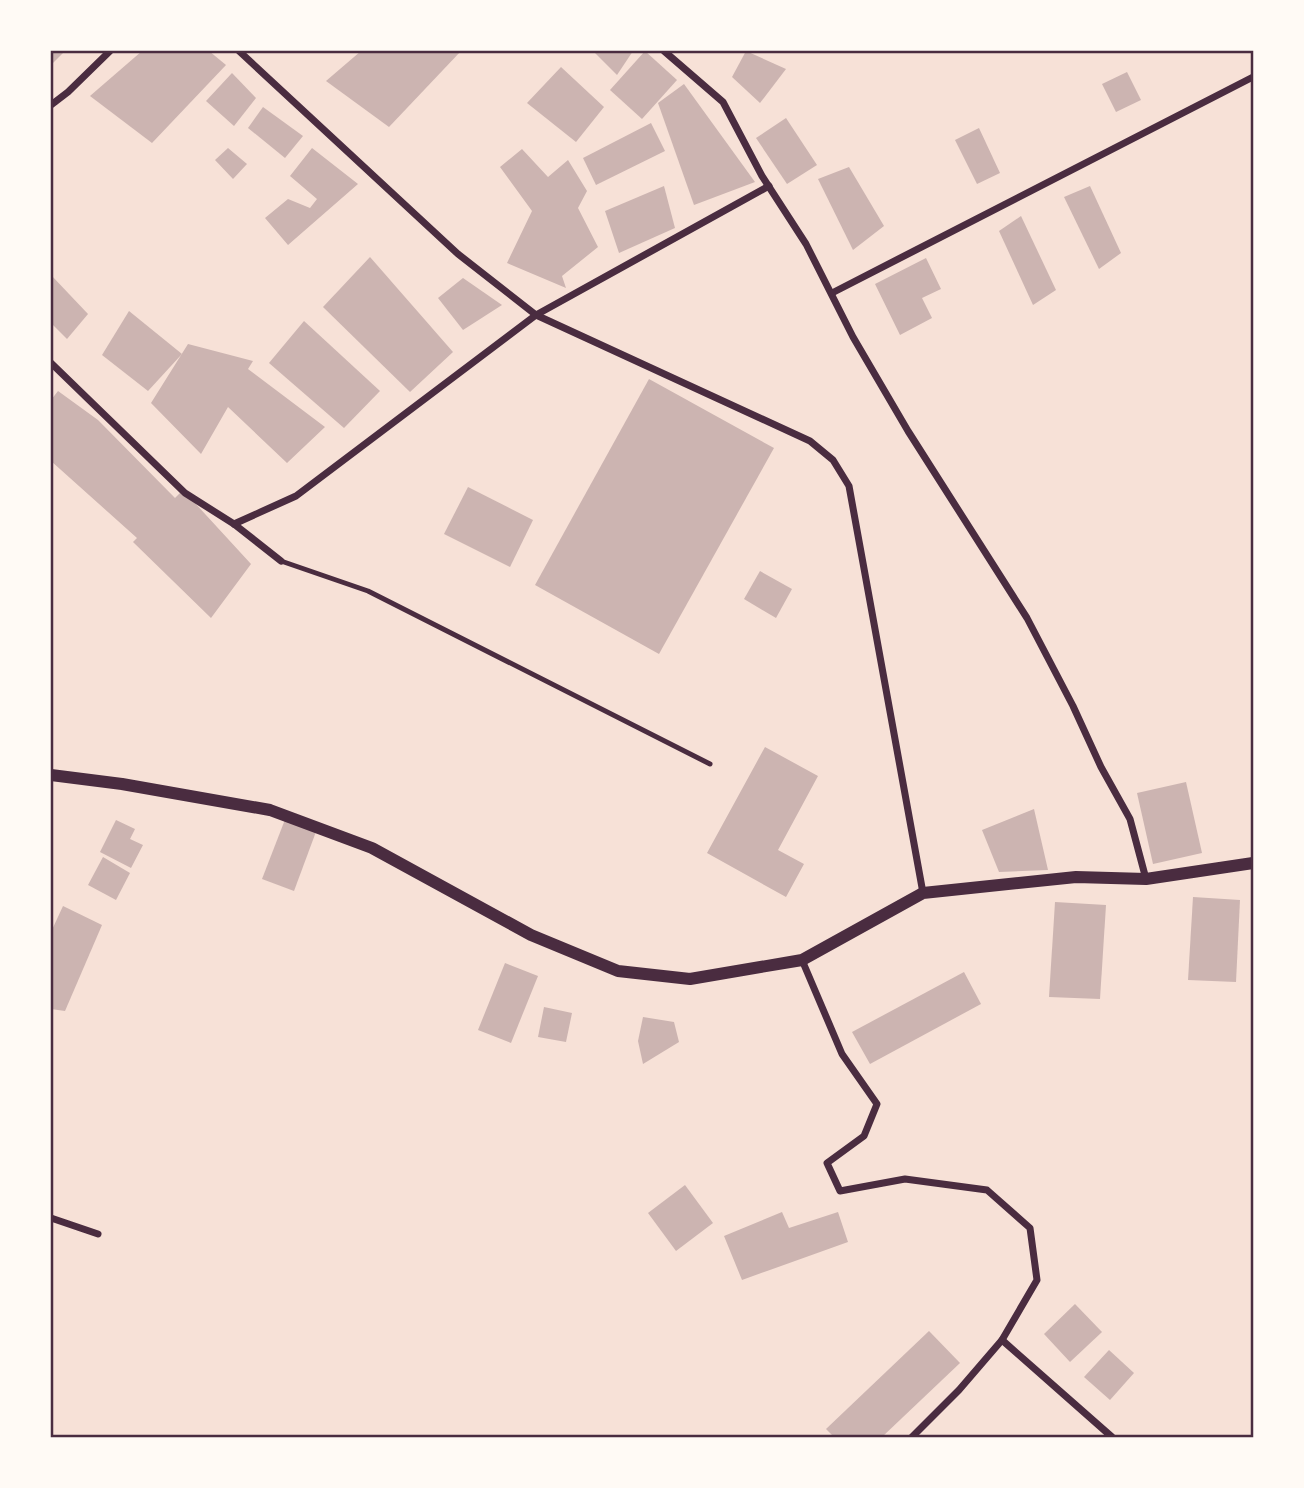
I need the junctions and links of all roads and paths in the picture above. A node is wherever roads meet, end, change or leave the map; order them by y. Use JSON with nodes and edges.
{"nodes":[{"id":1,"x":110,"y":51,"type":"edge"},
{"id":2,"x":240,"y":51,"type":"edge"},
{"id":3,"x":664,"y":51,"type":"edge"},
{"id":4,"x":1253,"y":78,"type":"edge"},
{"id":5,"x":51,"y":105,"type":"edge"},
{"id":6,"x":768,"y":186,"type":"junction"},
{"id":7,"x":832,"y":293,"type":"junction"},
{"id":8,"x":536,"y":315,"type":"junction"},
{"id":9,"x":51,"y":363,"type":"edge"},
{"id":10,"x":234,"y":524,"type":"junction"},
{"id":11,"x":281,"y":561,"type":"joint"},
{"id":12,"x":710,"y":764,"type":"dead end"},
{"id":13,"x":51,"y":775,"type":"edge"},
{"id":14,"x":1253,"y":863,"type":"edge"},
{"id":15,"x":1146,"y":879,"type":"junction"},
{"id":16,"x":923,"y":893,"type":"junction"},
{"id":17,"x":802,"y":960,"type":"junction"},
{"id":18,"x":51,"y":1217,"type":"edge"},
{"id":19,"x":98,"y":1234,"type":"dead end"},
{"id":20,"x":1002,"y":1340,"type":"junction"},
{"id":21,"x":912,"y":1437,"type":"edge"},
{"id":22,"x":1112,"y":1437,"type":"edge"}],
"edges":[{"from":1,"to":5,"type":"street"},
{"from":2,"to":8,"type":"street"},
{"from":3,"to":6,"type":"street"},
{"from":4,"to":7,"type":"street"},
{"from":6,"to":7,"type":"street"},
{"from":6,"to":8,"type":"street"},
{"from":7,"to":15,"type":"street"},
{"from":8,"to":10,"type":"street"},
{"from":8,"to":16,"type":"street"},
{"from":9,"to":10,"type":"street"},
{"from":10,"to":11,"type":"street"},
{"from":11,"to":12,"type":"lane"},
{"from":13,"to":17,"type":"street"},
{"from":14,"to":15,"type":"street"},
{"from":15,"to":16,"type":"street"},
{"from":16,"to":17,"type":"street"},
{"from":17,"to":20,"type":"street"},
{"from":18,"to":19,"type":"street"},
{"from":20,"to":21,"type":"street"},
{"from":20,"to":22,"type":"street"}]}
